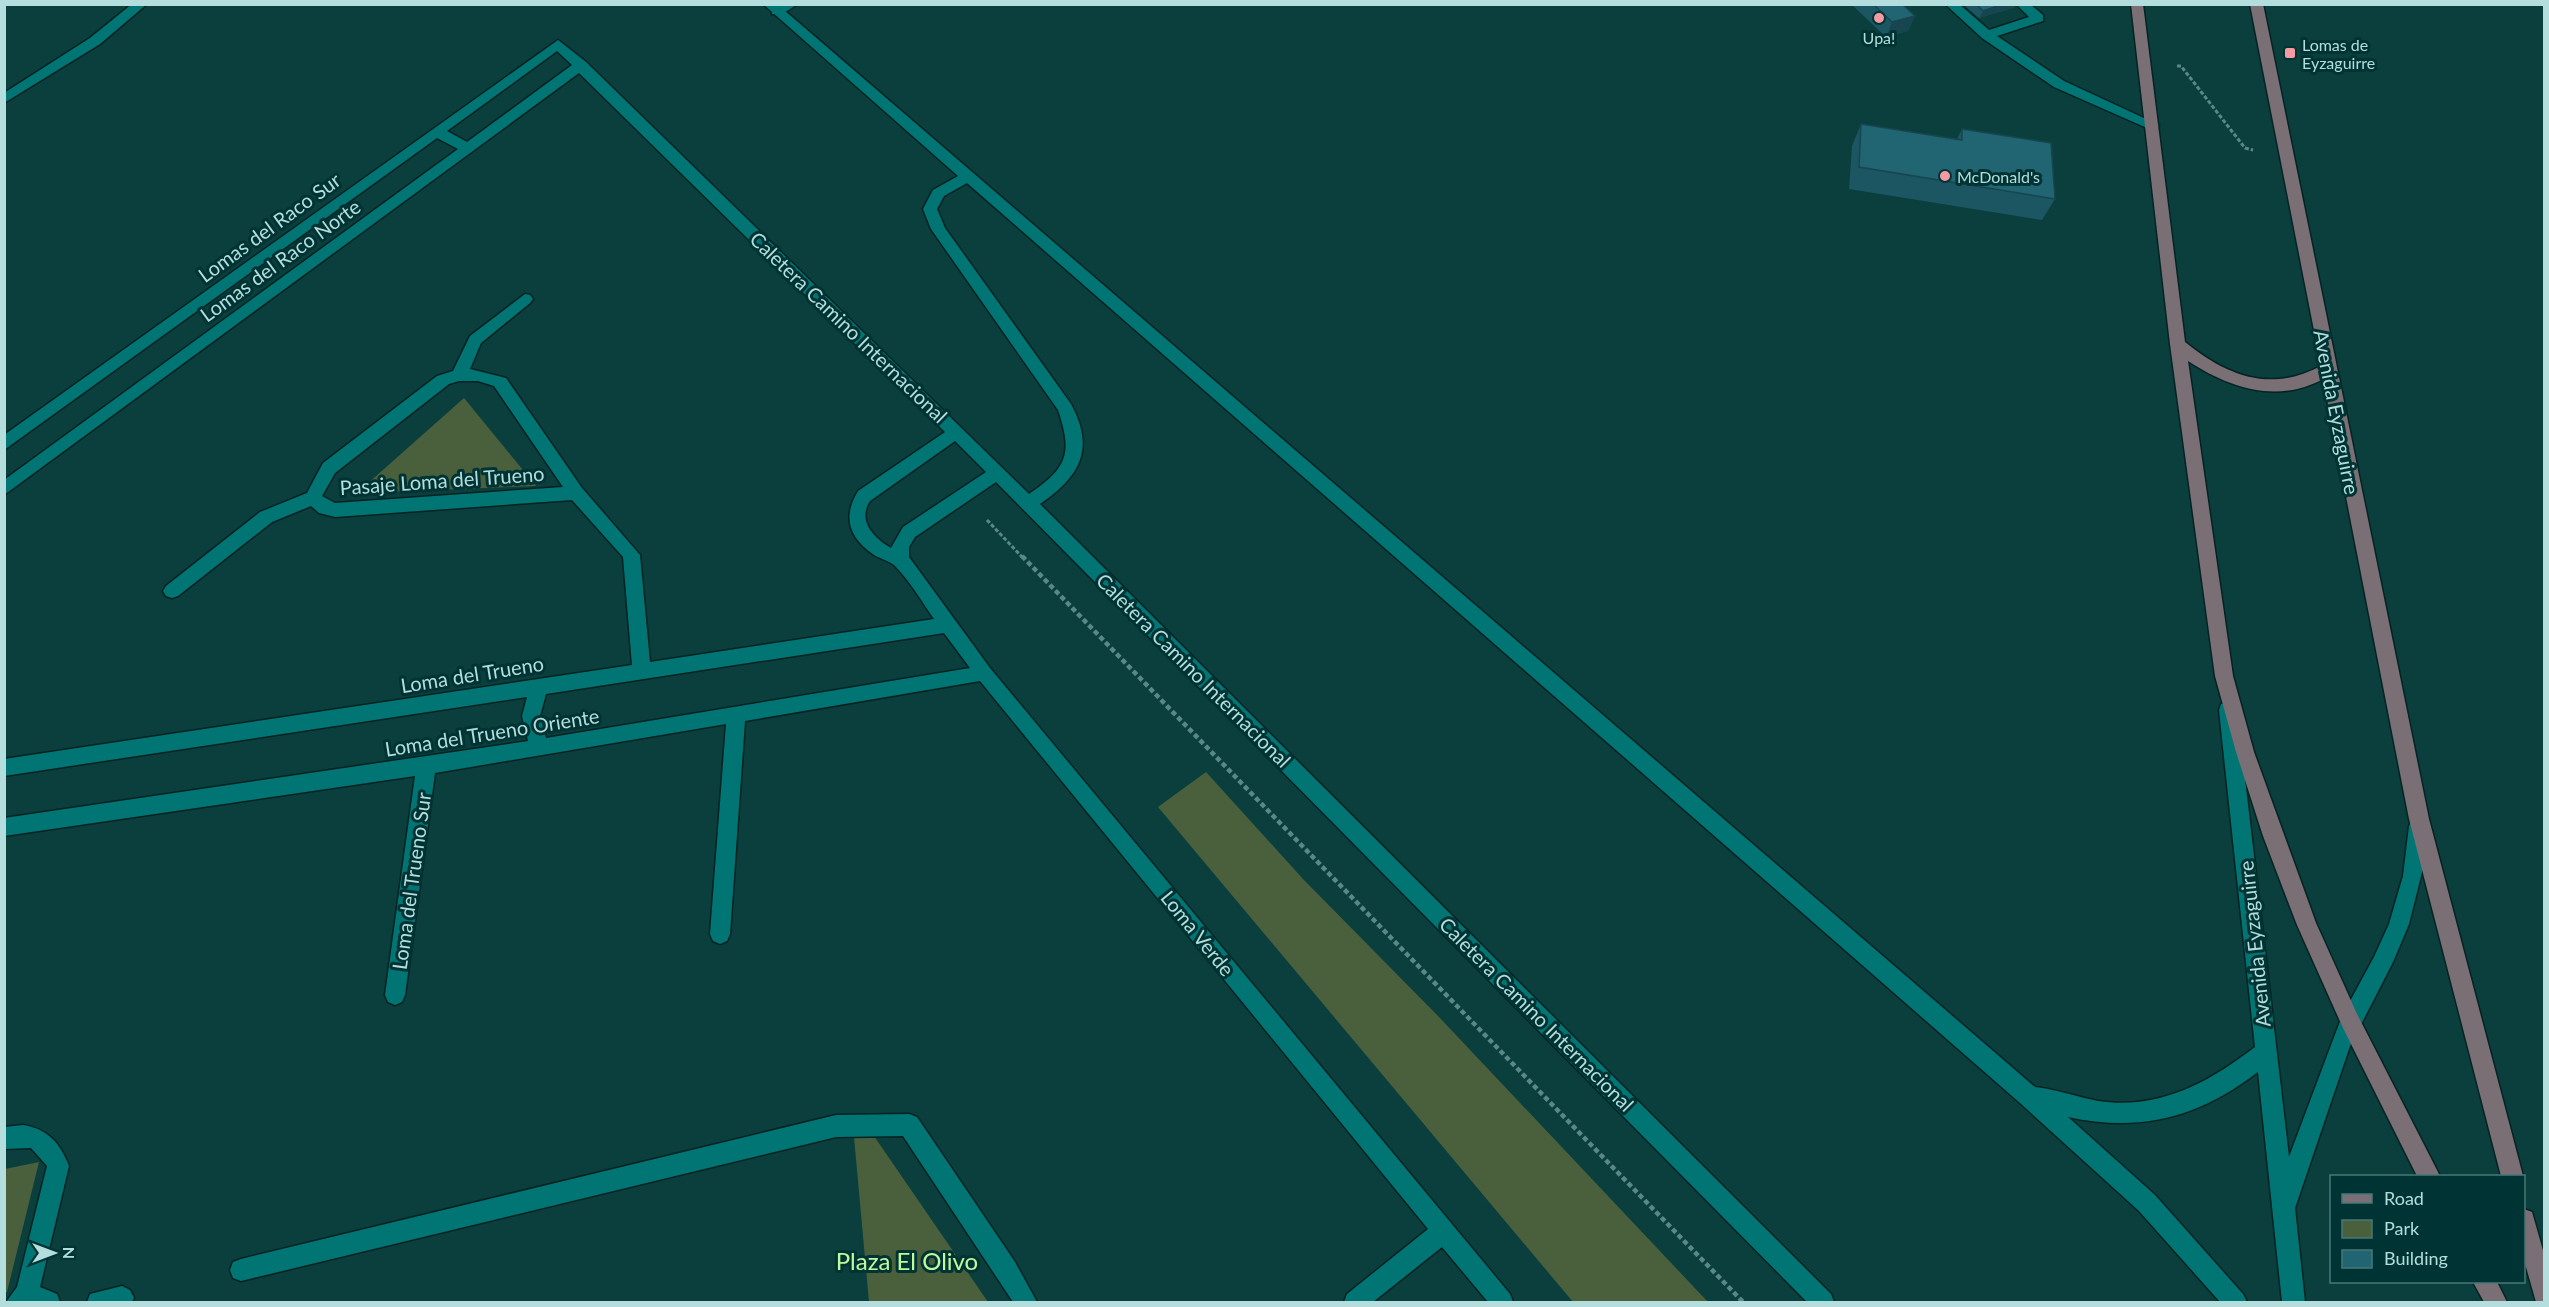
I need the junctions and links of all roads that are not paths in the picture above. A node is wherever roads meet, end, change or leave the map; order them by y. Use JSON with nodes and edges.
{"nodes":[{"id":1,"x":141,"y":4,"type":"edge"},
{"id":2,"x":1951,"y":4,"type":"edge"},
{"id":3,"x":2022,"y":4,"type":"edge"},
{"id":4,"x":2137,"y":4,"type":"edge"},
{"id":5,"x":2256,"y":4,"type":"edge"},
{"id":6,"x":779,"y":7,"type":"edge"},
{"id":7,"x":1987,"y":35,"type":"junction"},
{"id":8,"x":558,"y":44,"type":"joint"},
{"id":9,"x":581,"y":64,"type":"junction"},
{"id":10,"x":4,"y":99,"type":"edge"},
{"id":11,"x":2152,"y":125,"type":"junction"},
{"id":12,"x":437,"y":132,"type":"junction"},
{"id":13,"x":468,"y":148,"type":"junction"},
{"id":14,"x":967,"y":177,"type":"junction"},
{"id":15,"x":525,"y":299,"type":"dead end"},
{"id":16,"x":2178,"y":344,"type":"junction"},
{"id":17,"x":2328,"y":369,"type":"junction"},
{"id":18,"x":459,"y":375,"type":"junction"},
{"id":19,"x":956,"y":432,"type":"junction"},
{"id":20,"x":4,"y":444,"type":"edge"},
{"id":21,"x":997,"y":473,"type":"junction"},
{"id":22,"x":4,"y":489,"type":"edge"},
{"id":23,"x":576,"y":493,"type":"junction"},
{"id":24,"x":313,"y":498,"type":"junction"},
{"id":25,"x":1028,"y":503,"type":"junction"},
{"id":26,"x":900,"y":559,"type":"junction"},
{"id":27,"x":172,"y":591,"type":"dead end"},
{"id":28,"x":946,"y":625,"type":"junction"},
{"id":29,"x":642,"y":671,"type":"junction"},
{"id":30,"x":984,"y":673,"type":"junction"},
{"id":31,"x":2224,"y":675,"type":"junction"},
{"id":32,"x":538,"y":687,"type":"junction"},
{"id":33,"x":736,"y":716,"type":"junction"},
{"id":34,"x":539,"y":748,"type":"junction"},
{"id":35,"x":426,"y":766,"type":"junction"},
{"id":36,"x":4,"y":768,"type":"edge"},
{"id":37,"x":2419,"y":819,"type":"junction"},
{"id":38,"x":4,"y":827,"type":"edge"},
{"id":39,"x":720,"y":934,"type":"dead end"},
{"id":40,"x":395,"y":995,"type":"dead end"},
{"id":41,"x":2350,"y":1021,"type":"junction"},
{"id":42,"x":2266,"y":1052,"type":"junction"},
{"id":43,"x":2028,"y":1095,"type":"junction"},
{"id":44,"x":4,"y":1138,"type":"edge"},
{"id":45,"x":2428,"y":1175,"type":"edge"},
{"id":46,"x":2512,"y":1175,"type":"edge"},
{"id":47,"x":2283,"y":1213,"type":"junction"},
{"id":48,"x":2525,"y":1227,"type":"edge"},
{"id":49,"x":1442,"y":1232,"type":"junction"},
{"id":50,"x":241,"y":1270,"type":"dead end"},
{"id":51,"x":2486,"y":1283,"type":"edge"},
{"id":52,"x":2544,"y":1294,"type":"edge"},
{"id":53,"x":23,"y":1298,"type":"edge"},
{"id":54,"x":122,"y":1298,"type":"dead end"},
{"id":55,"x":50,"y":1302,"type":"edge"},
{"id":56,"x":98,"y":1302,"type":"edge"},
{"id":57,"x":1026,"y":1302,"type":"edge"},
{"id":58,"x":1355,"y":1302,"type":"edge"},
{"id":59,"x":1502,"y":1302,"type":"edge"},
{"id":60,"x":1823,"y":1302,"type":"edge"},
{"id":61,"x":2235,"y":1302,"type":"edge"},
{"id":62,"x":2294,"y":1302,"type":"edge"},
{"id":63,"x":2496,"y":1302,"type":"edge"}],
"edges":[{"from":1,"to":10,"type":"street"},
{"from":2,"to":7,"type":"street"},
{"from":3,"to":7,"type":"street"},
{"from":4,"to":11,"type":"main road","name":"Avenida Eyzaguirre"},
{"from":5,"to":17,"type":"main road","name":"Avenida Eyzaguirre"},
{"from":6,"to":14,"type":"street"},
{"from":7,"to":11,"type":"street"},
{"from":8,"to":9,"type":"street","name":"Caletera Camino Internacional"},
{"from":8,"to":12,"type":"street","name":"Lomas del Raco Sur"},
{"from":9,"to":13,"type":"street","name":"Lomas del Raco Norte"},
{"from":9,"to":19,"type":"street","name":"Caletera Camino Internacional"},
{"from":11,"to":16,"type":"main road","name":"Avenida Eyzaguirre"},
{"from":12,"to":13,"type":"street"},
{"from":12,"to":20,"type":"street","name":"Lomas del Raco Sur"},
{"from":13,"to":22,"type":"street","name":"Lomas del Raco Norte"},
{"from":14,"to":25,"type":"street"},
{"from":14,"to":43,"type":"street"},
{"from":15,"to":18,"type":"street"},
{"from":16,"to":17,"type":"main road"},
{"from":16,"to":31,"type":"main road","name":"Avenida Eyzaguirre"},
{"from":17,"to":37,"type":"main road","name":"Avenida Eyzaguirre"},
{"from":18,"to":23,"type":"street","name":"Pasaje Loma del Trueno"},
{"from":18,"to":24,"type":"street","name":"Pasaje Loma del Trueno"},
{"from":19,"to":21,"type":"street","name":"Caletera Camino Internacional"},
{"from":19,"to":26,"type":"street","name":"Loma Verde"},
{"from":21,"to":25,"type":"street","name":"Caletera Camino Internacional"},
{"from":21,"to":26,"type":"street"},
{"from":23,"to":24,"type":"street","name":"Pasaje Loma del Trueno"},
{"from":23,"to":29,"type":"street","name":"Pasaje Loma del Trueno"},
{"from":24,"to":27,"type":"street","name":"Pasaje Loma del Trueno"},
{"from":25,"to":60,"type":"street","name":"Caletera Camino Internacional"},
{"from":26,"to":28,"type":"street","name":"Loma Verde"},
{"from":28,"to":29,"type":"street","name":"Loma del Trueno"},
{"from":28,"to":30,"type":"street","name":"Loma Verde"},
{"from":29,"to":32,"type":"street","name":"Loma del Trueno"},
{"from":30,"to":33,"type":"street","name":"Loma del Trueno Oriente"},
{"from":30,"to":49,"type":"street","name":"Loma Verde"},
{"from":31,"to":41,"type":"main road","name":"Avenida Eyzaguirre"},
{"from":31,"to":42,"type":"street","name":"Avenida Eyzaguirre"},
{"from":32,"to":34,"type":"street"},
{"from":32,"to":36,"type":"street","name":"Loma del Trueno"},
{"from":33,"to":34,"type":"street","name":"Loma del Trueno Oriente"},
{"from":33,"to":39,"type":"street"},
{"from":34,"to":35,"type":"street","name":"Loma del Trueno Oriente"},
{"from":35,"to":38,"type":"street","name":"Loma del Trueno Oriente"},
{"from":35,"to":40,"type":"street","name":"Loma del Trueno Sur"},
{"from":37,"to":41,"type":"street","name":"Avenida Eyzaguirre"},
{"from":37,"to":46,"type":"main road","name":"Avenida Eyzaguirre"},
{"from":41,"to":45,"type":"main road","name":"Avenida Eyzaguirre"},
{"from":41,"to":47,"type":"street","name":"Avenida Eyzaguirre"},
{"from":42,"to":43,"type":"street"},
{"from":42,"to":47,"type":"street","name":"Avenida Eyzaguirre"},
{"from":43,"to":61,"type":"street"},
{"from":44,"to":53,"type":"street"},
{"from":47,"to":62,"type":"street","name":"Avenida Eyzaguirre"},
{"from":48,"to":52,"type":"main road"},
{"from":49,"to":58,"type":"street"},
{"from":49,"to":59,"type":"street","name":"Loma Verde"},
{"from":50,"to":57,"type":"street"},
{"from":51,"to":63,"type":"main road"},
{"from":53,"to":55,"type":"street"},
{"from":54,"to":56,"type":"street"}]}
